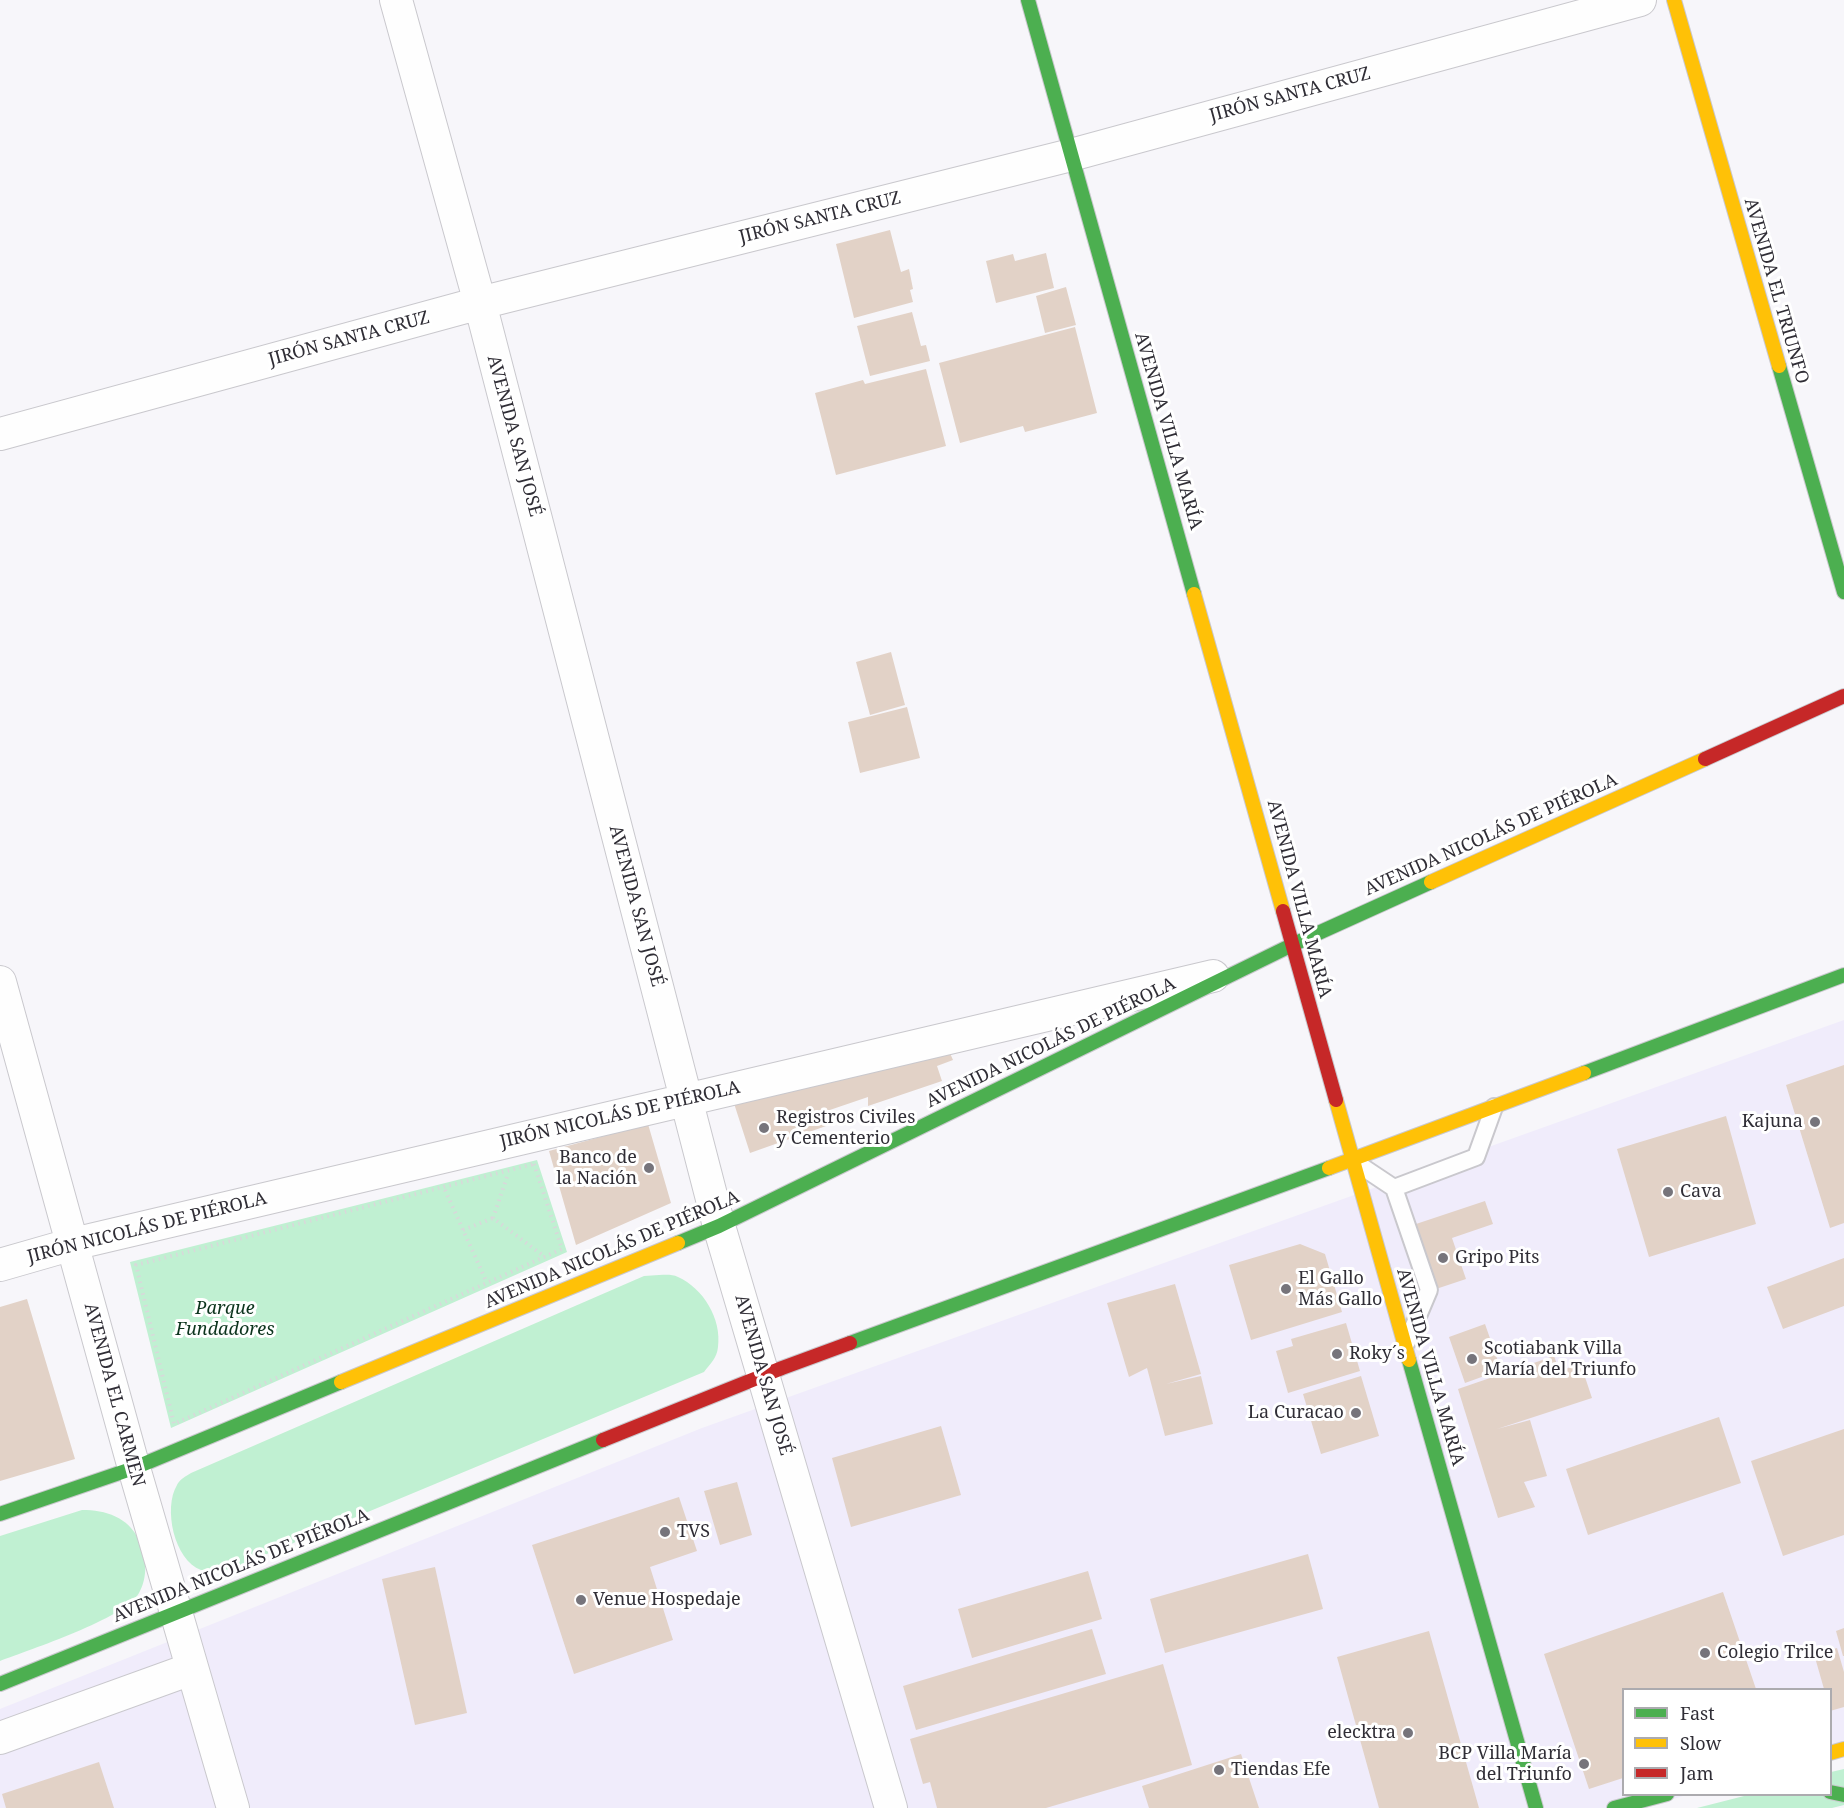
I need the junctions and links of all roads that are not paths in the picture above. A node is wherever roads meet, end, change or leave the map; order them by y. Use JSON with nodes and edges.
{"nodes":[{"id":1,"x":396,"y":0,"type":"edge"},
{"id":2,"x":1028,"y":0,"type":"edge"},
{"id":3,"x":1640,"y":0,"type":"edge"},
{"id":4,"x":1674,"y":0,"type":"edge"},
{"id":5,"x":1071,"y":155,"type":"junction"},
{"id":6,"x":480,"y":303,"type":"junction"},
{"id":7,"x":0,"y":434,"type":"edge"},
{"id":8,"x":1821,"y":512,"type":"junction"},
{"id":9,"x":1844,"y":533,"type":"edge"},
{"id":10,"x":1844,"y":592,"type":"edge"},
{"id":11,"x":1844,"y":696,"type":"edge"},
{"id":12,"x":1294,"y":944,"type":"junction"},
{"id":13,"x":1241,"y":969,"type":"junction"},
{"id":14,"x":1844,"y":975,"type":"edge"},
{"id":15,"x":0,"y":982,"type":"edge"},
{"id":16,"x":687,"y":1100,"type":"junction"},
{"id":17,"x":1495,"y":1106,"type":"junction"},
{"id":18,"x":1352,"y":1160,"type":"junction"},
{"id":19,"x":1394,"y":1188,"type":"junction"},
{"id":20,"x":719,"y":1226,"type":"junction"},
{"id":21,"x":73,"y":1244,"type":"junction"},
{"id":22,"x":0,"y":1265,"type":"edge"},
{"id":23,"x":1405,"y":1347,"type":"junction"},
{"id":24,"x":763,"y":1376,"type":"junction"},
{"id":25,"x":134,"y":1468,"type":"junction"},
{"id":26,"x":0,"y":1514,"type":"edge"},
{"id":27,"x":175,"y":1612,"type":"junction"},
{"id":28,"x":191,"y":1669,"type":"junction"},
{"id":29,"x":0,"y":1684,"type":"edge"},
{"id":30,"x":0,"y":1738,"type":"edge"},
{"id":31,"x":1659,"y":1796,"type":"edge"},
{"id":32,"x":233,"y":1808,"type":"edge"},
{"id":33,"x":891,"y":1808,"type":"edge"},
{"id":34,"x":1536,"y":1808,"type":"edge"},
{"id":35,"x":1614,"y":1808,"type":"edge"}],
"edges":[{"from":1,"to":6,"type":"street","name":"AVENIDA SAN JOSÉ"},
{"from":2,"to":5,"type":"main road","name":"AVENIDA VILLA MARÍA"},
{"from":3,"to":5,"type":"street","name":"JIRÓN SANTA CRUZ"},
{"from":4,"to":8,"type":"main road","name":"AVENIDA EL TRIUNFO"},
{"from":5,"to":6,"type":"street","name":"JIRÓN SANTA CRUZ"},
{"from":5,"to":12,"type":"main road","name":"AVENIDA VILLA MARÍA"},
{"from":6,"to":7,"type":"street","name":"JIRÓN SANTA CRUZ"},
{"from":6,"to":16,"type":"street","name":"AVENIDA SAN JOSÉ"},
{"from":8,"to":9,"type":"lane"},
{"from":8,"to":10,"type":"main road","name":"AVENIDA EL TRIUNFO"},
{"from":11,"to":12,"type":"main road","name":"AVENIDA NICOLÁS DE PIÉROLA"},
{"from":12,"to":13,"type":"main road","name":"AVENIDA NICOLÁS DE PIÉROLA"},
{"from":12,"to":18,"type":"main road","name":"AVENIDA VILLA MARÍA"},
{"from":13,"to":16,"type":"street","name":"JIRÓN NICOLÁS DE PIÉROLA"},
{"from":13,"to":20,"type":"main road","name":"AVENIDA NICOLÁS DE PIÉROLA"},
{"from":14,"to":17,"type":"main road","name":"AVENIDA NICOLÁS DE PIÉROLA"},
{"from":15,"to":21,"type":"street","name":"AVENIDA EL CARMEN"},
{"from":16,"to":20,"type":"street","name":"AVENIDA SAN JOSÉ"},
{"from":16,"to":21,"type":"street","name":"JIRÓN NICOLÁS DE PIÉROLA"},
{"from":17,"to":18,"type":"main road","name":"AVENIDA NICOLÁS DE PIÉROLA"},
{"from":17,"to":19,"type":"lane"},
{"from":18,"to":19,"type":"lane"},
{"from":18,"to":23,"type":"main road","name":"AVENIDA VILLA MARÍA"},
{"from":18,"to":24,"type":"main road","name":"AVENIDA NICOLÁS DE PIÉROLA"},
{"from":19,"to":23,"type":"lane"},
{"from":20,"to":24,"type":"street","name":"AVENIDA SAN JOSÉ"},
{"from":20,"to":25,"type":"main road","name":"AVENIDA NICOLÁS DE PIÉROLA"},
{"from":21,"to":22,"type":"street","name":"JIRÓN NICOLÁS DE PIÉROLA"},
{"from":21,"to":25,"type":"street","name":"AVENIDA EL CARMEN"},
{"from":23,"to":34,"type":"main road","name":"AVENIDA VILLA MARÍA"},
{"from":24,"to":27,"type":"main road","name":"AVENIDA NICOLÁS DE PIÉROLA"},
{"from":24,"to":33,"type":"street","name":"AVENIDA SAN JOSÉ"},
{"from":25,"to":26,"type":"main road","name":"AVENIDA NICOLÁS DE PIÉROLA"},
{"from":25,"to":27,"type":"street","name":"AVENIDA EL CARMEN"},
{"from":27,"to":28,"type":"street","name":"AVENIDA EL CARMEN"},
{"from":27,"to":29,"type":"main road","name":"AVENIDA NICOLÁS DE PIÉROLA"},
{"from":28,"to":30,"type":"street"},
{"from":28,"to":32,"type":"street","name":"AVENIDA EL CARMEN"},
{"from":31,"to":35,"type":"main road"}]}
